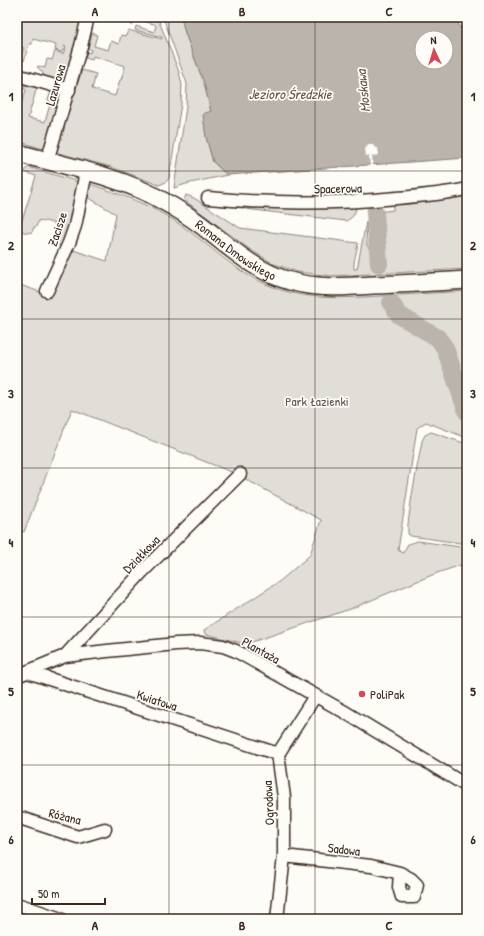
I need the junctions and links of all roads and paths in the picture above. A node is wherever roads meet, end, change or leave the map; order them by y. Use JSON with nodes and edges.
{"nodes":[{"id":1,"x":88,"y":17,"type":"edge"},
{"id":2,"x":17,"y":75,"type":"edge"},
{"id":3,"x":69,"y":90,"type":"junction"},
{"id":4,"x":17,"y":153,"type":"edge"},
{"id":5,"x":47,"y":161,"type":"junction"},
{"id":6,"x":86,"y":172,"type":"junction"},
{"id":7,"x":467,"y":188,"type":"edge"},
{"id":8,"x":208,"y":198,"type":"dead end"},
{"id":9,"x":467,"y":280,"type":"edge"},
{"id":10,"x":47,"y":291,"type":"dead end"},
{"id":11,"x":240,"y":474,"type":"dead end"},
{"id":12,"x":65,"y":656,"type":"junction"},
{"id":13,"x":22,"y":674,"type":"edge"},
{"id":14,"x":315,"y":696,"type":"junction"},
{"id":15,"x":278,"y":754,"type":"junction"},
{"id":16,"x":467,"y":786,"type":"edge"},
{"id":17,"x":17,"y":817,"type":"edge"},
{"id":18,"x":105,"y":829,"type":"dead end"},
{"id":19,"x":284,"y":856,"type":"junction"},
{"id":20,"x":400,"y":873,"type":"dead end"},
{"id":21,"x":17,"y":904,"type":"edge"},
{"id":22,"x":61,"y":919,"type":"edge"},
{"id":23,"x":277,"y":919,"type":"edge"}],
"edges":[{"from":1,"to":3,"type":"street","name":"Lazurowa"},
{"from":2,"to":3,"type":"street"},
{"from":3,"to":5,"type":"street","name":"Lazurowa"},
{"from":4,"to":5,"type":"street","name":"Romana Dmowskiego"},
{"from":5,"to":6,"type":"street","name":"Romana Dmowskiego"},
{"from":6,"to":9,"type":"street","name":"Romana Dmowskiego"},
{"from":6,"to":10,"type":"street","name":"Zacisze"},
{"from":7,"to":8,"type":"street","name":"Spacerowa"},
{"from":11,"to":12,"type":"street","name":"Działkowa"},
{"from":12,"to":13,"type":"street","name":"Plantaża"},
{"from":12,"to":14,"type":"street","name":"Plantaża"},
{"from":13,"to":15,"type":"street","name":"Kwiatowa"},
{"from":14,"to":15,"type":"street"},
{"from":14,"to":16,"type":"street","name":"Plantaża"},
{"from":15,"to":19,"type":"street","name":"Ogrodowa"},
{"from":17,"to":18,"type":"street","name":"Różana"},
{"from":19,"to":20,"type":"street","name":"Sadowa"},
{"from":19,"to":23,"type":"street","name":"Ogrodowa"},
{"from":21,"to":22,"type":"street"}]}
